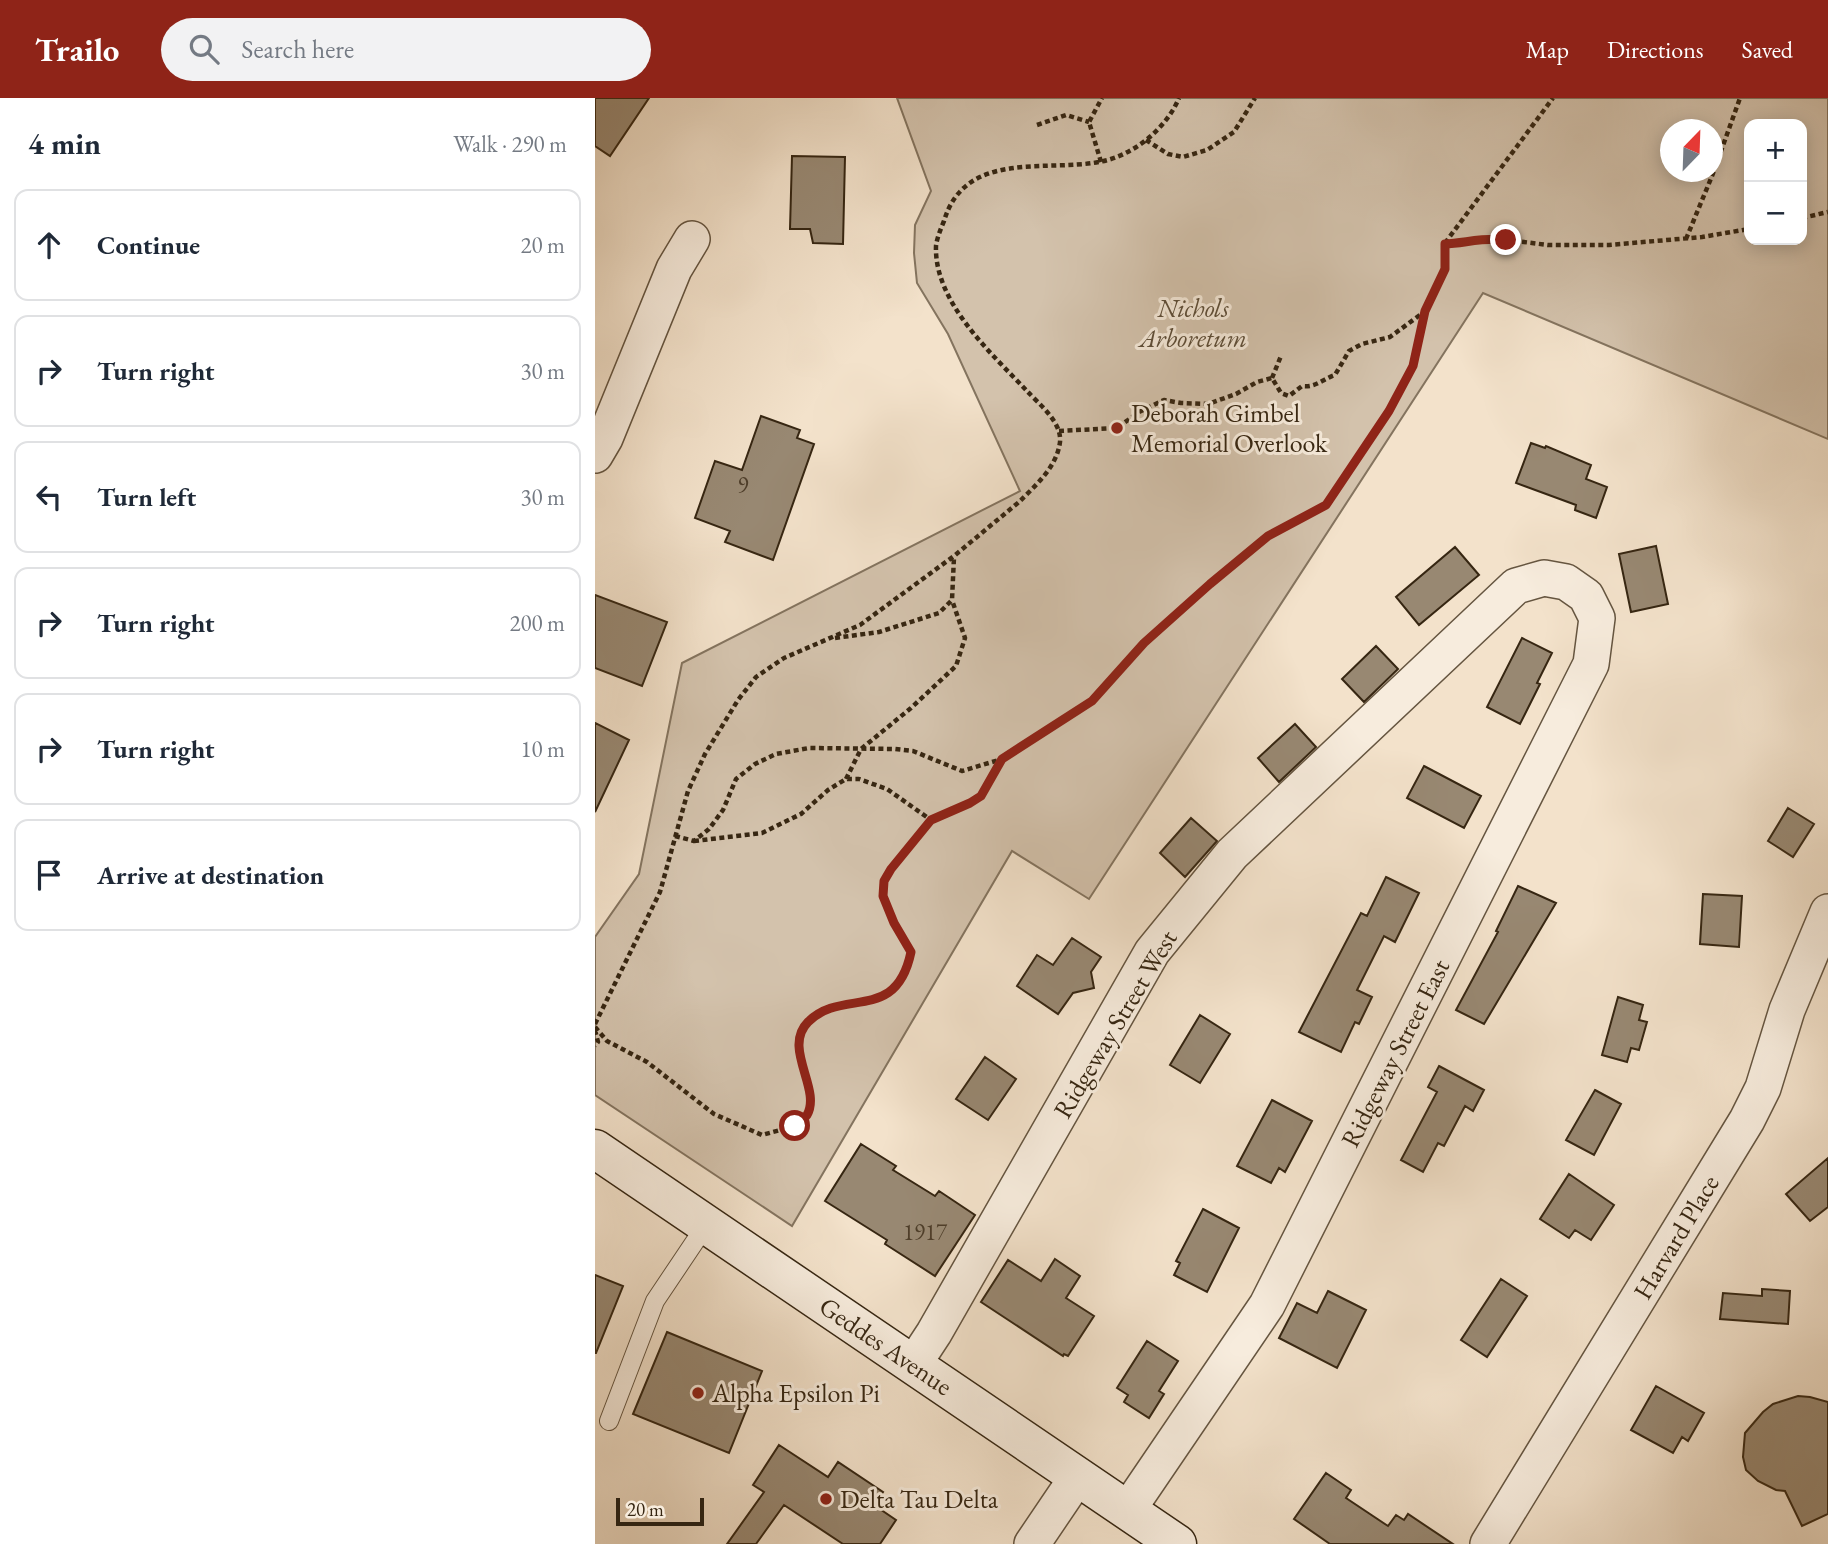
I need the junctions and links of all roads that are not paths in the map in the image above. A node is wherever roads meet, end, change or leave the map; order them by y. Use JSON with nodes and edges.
{"nodes":[{"id":1,"x":692,"y":239,"type":"dead end"},
{"id":2,"x":595,"y":455,"type":"edge"},
{"id":3,"x":1566,"y":582,"type":"joint"},
{"id":4,"x":1828,"y":912,"type":"edge"},
{"id":5,"x":595,"y":1149,"type":"edge"},
{"id":6,"x":706,"y":1224,"type":"junction"},
{"id":7,"x":913,"y":1365,"type":"junction"},
{"id":8,"x":609,"y":1421,"type":"dead end"},
{"id":9,"x":1078,"y":1476,"type":"junction"},
{"id":10,"x":1127,"y":1511,"type":"junction"},
{"id":11,"x":1032,"y":1544,"type":"edge"},
{"id":12,"x":1177,"y":1544,"type":"edge"},
{"id":13,"x":1487,"y":1544,"type":"edge"}],
"edges":[{"from":1,"to":2,"type":"street"},
{"from":3,"to":7,"type":"street","name":"Ridgeway Street West"},
{"from":3,"to":10,"type":"street","name":"Ridgeway Street East"},
{"from":4,"to":13,"type":"street","name":"Harvard Place"},
{"from":5,"to":6,"type":"main road","name":"Geddes Avenue"},
{"from":6,"to":7,"type":"main road","name":"Geddes Avenue"},
{"from":6,"to":8,"type":"lane"},
{"from":7,"to":9,"type":"main road","name":"Geddes Avenue"},
{"from":9,"to":10,"type":"main road","name":"Geddes Avenue"},
{"from":9,"to":11,"type":"street"},
{"from":10,"to":12,"type":"main road","name":"Geddes Avenue"}]}
